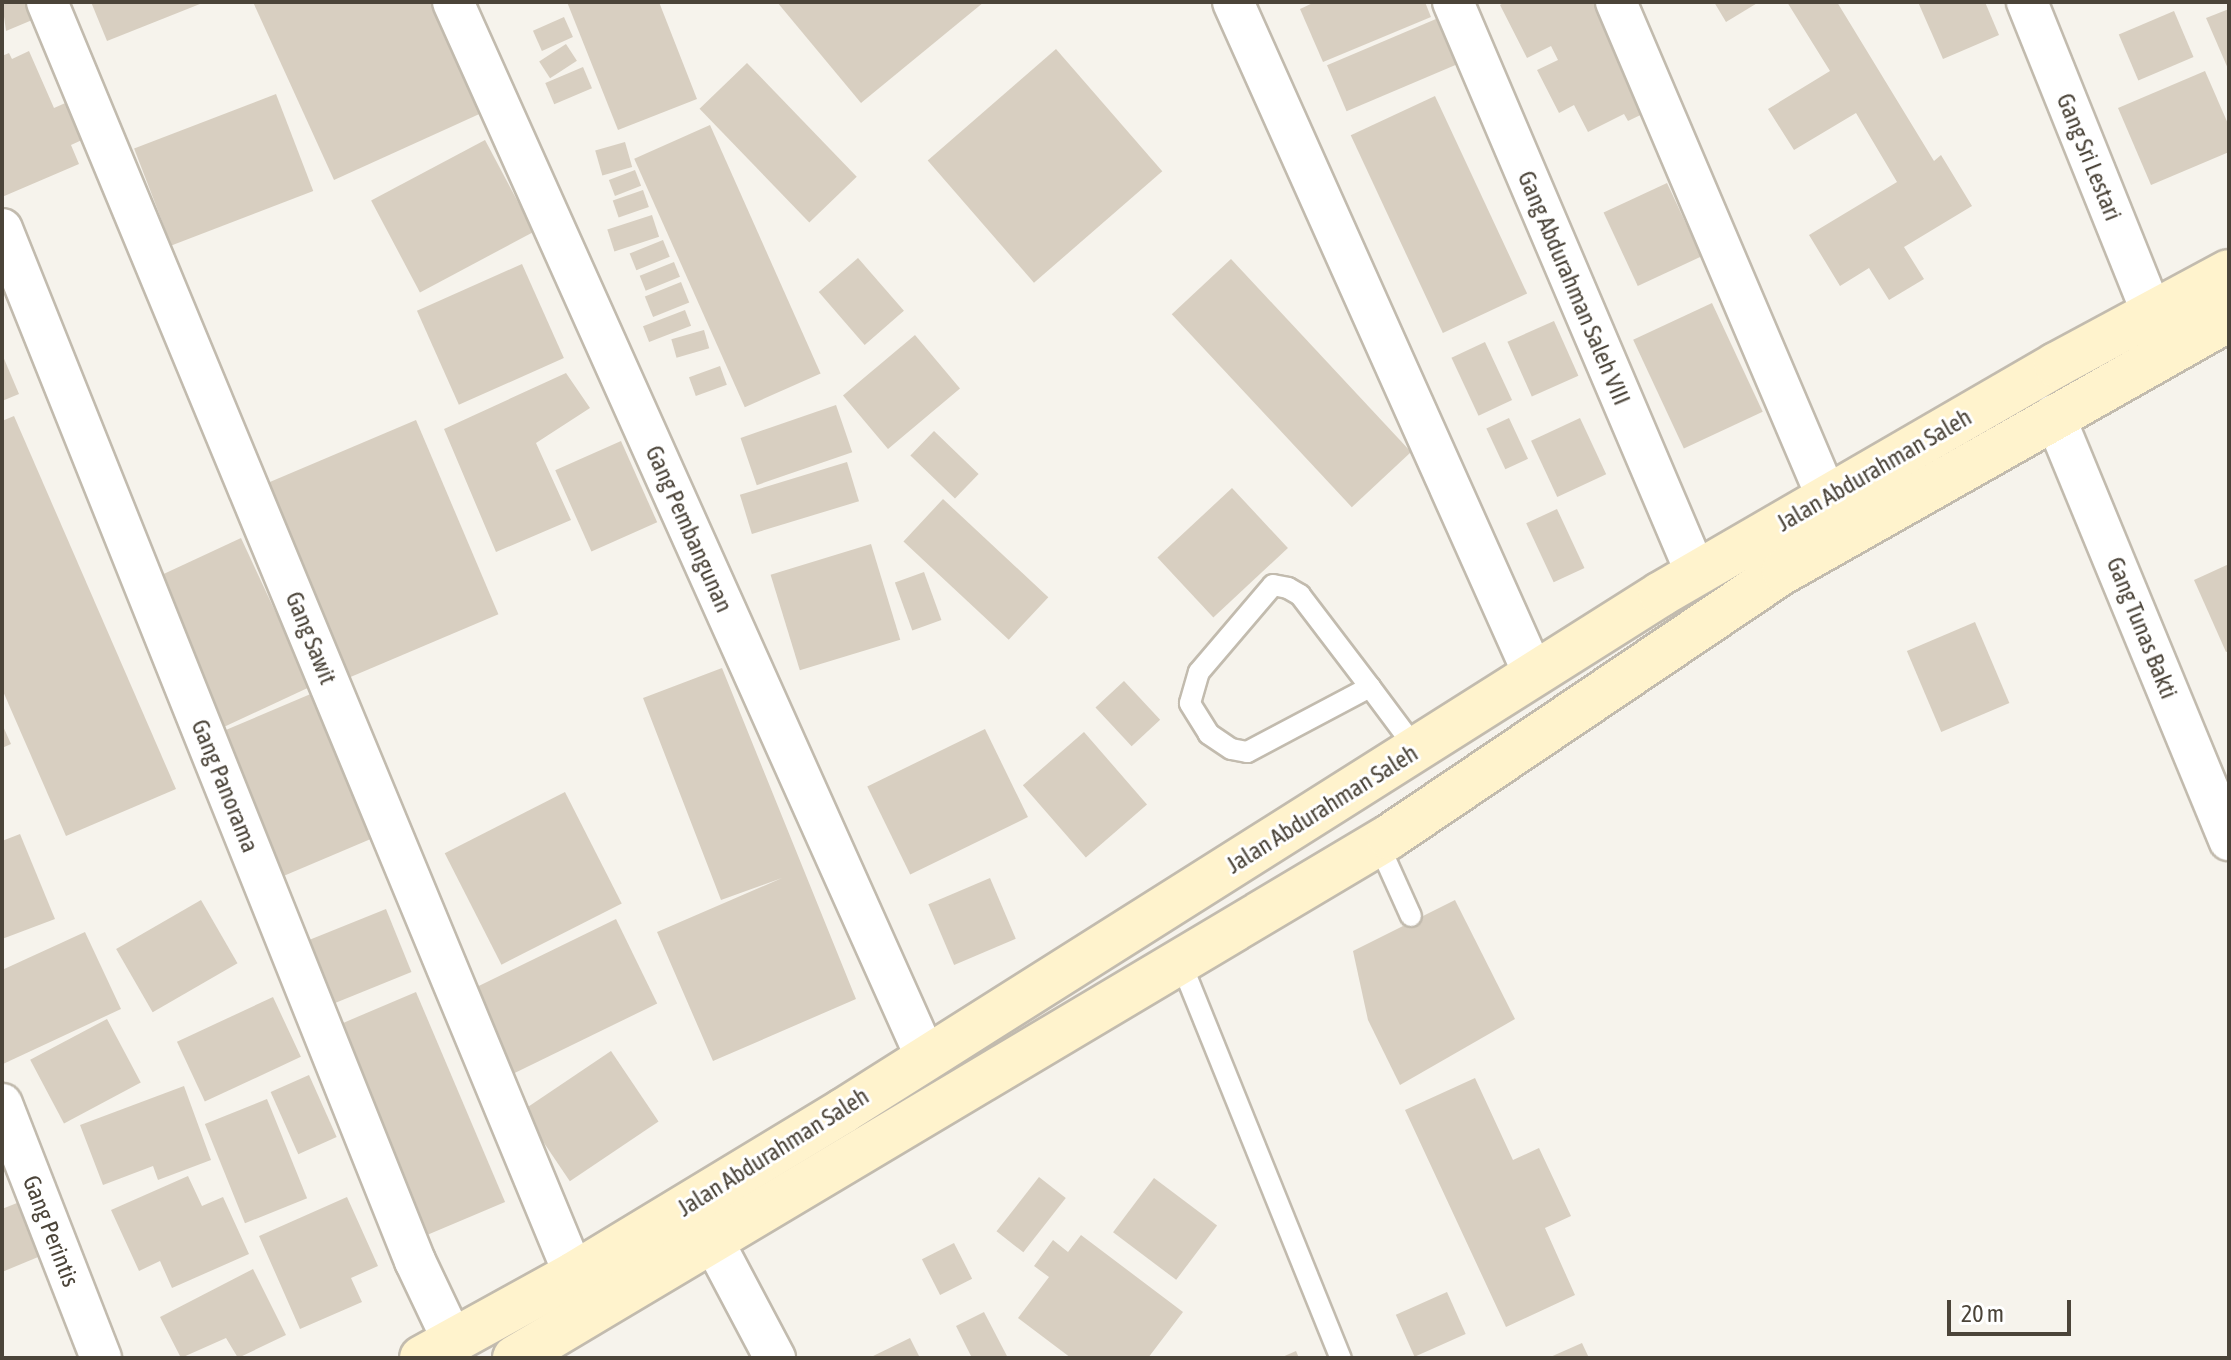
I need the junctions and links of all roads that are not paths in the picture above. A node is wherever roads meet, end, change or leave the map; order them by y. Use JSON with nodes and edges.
{"nodes":[{"id":1,"x":47,"y":2,"type":"edge"},
{"id":2,"x":453,"y":2,"type":"edge"},
{"id":3,"x":1233,"y":2,"type":"edge"},
{"id":4,"x":1453,"y":2,"type":"edge"},
{"id":5,"x":1616,"y":2,"type":"edge"},
{"id":6,"x":2027,"y":2,"type":"edge"},
{"id":7,"x":2,"y":229,"type":"edge"},
{"id":8,"x":2229,"y":272,"type":"edge"},
{"id":9,"x":2152,"y":313,"type":"junction"},
{"id":10,"x":2229,"y":319,"type":"edge"},
{"id":11,"x":2054,"y":415,"type":"junction"},
{"id":12,"x":1826,"y":497,"type":"junction"},
{"id":13,"x":1845,"y":539,"type":"junction"},
{"id":14,"x":1696,"y":573,"type":"junction"},
{"id":15,"x":1534,"y":675,"type":"junction"},
{"id":16,"x":1370,"y":687,"type":"junction"},
{"id":17,"x":1417,"y":750,"type":"junction"},
{"id":18,"x":2229,"y":840,"type":"edge"},
{"id":19,"x":1378,"y":843,"type":"junction"},
{"id":20,"x":1411,"y":916,"type":"dead end"},
{"id":21,"x":1179,"y":958,"type":"junction"},
{"id":22,"x":925,"y":1055,"type":"junction"},
{"id":23,"x":2,"y":1104,"type":"edge"},
{"id":24,"x":712,"y":1239,"type":"junction"},
{"id":25,"x":574,"y":1274,"type":"junction"},
{"id":26,"x":438,"y":1349,"type":"edge"},
{"id":27,"x":101,"y":1358,"type":"edge"},
{"id":28,"x":515,"y":1358,"type":"edge"},
{"id":29,"x":775,"y":1358,"type":"edge"},
{"id":30,"x":1341,"y":1358,"type":"edge"}],
"edges":[{"from":1,"to":25,"type":"street","name":"Gang Sawit"},
{"from":2,"to":22,"type":"street","name":"Gang Pembangunan"},
{"from":3,"to":15,"type":"street"},
{"from":4,"to":14,"type":"street","name":"Gang Abdurahman Saleh VIII"},
{"from":5,"to":12,"type":"street"},
{"from":6,"to":9,"type":"street","name":"Gang Sri Lestari"},
{"from":7,"to":26,"type":"street","name":"Gang Panorama"},
{"from":8,"to":9,"type":"street","name":"Jalan Abdurahman Saleh"},
{"from":9,"to":12,"type":"street","name":"Jalan Abdurahman Saleh"},
{"from":10,"to":11,"type":"street","name":"Jalan Abdurahman Saleh"},
{"from":11,"to":13,"type":"street","name":"Jalan Abdurahman Saleh"},
{"from":11,"to":18,"type":"street","name":"Gang Tunas Bakti"},
{"from":12,"to":13,"type":"street"},
{"from":12,"to":14,"type":"street","name":"Jalan Abdurahman Saleh"},
{"from":13,"to":19,"type":"street","name":"Jalan Abdurahman Saleh"},
{"from":14,"to":15,"type":"street","name":"Jalan Abdurahman Saleh"},
{"from":15,"to":17,"type":"street","name":"Jalan Abdurahman Saleh"},
{"from":16,"to":16,"type":"lane"},
{"from":16,"to":17,"type":"lane"},
{"from":17,"to":22,"type":"street","name":"Jalan Abdurahman Saleh"},
{"from":19,"to":20,"type":"lane"},
{"from":19,"to":21,"type":"street","name":"Jalan Abdurahman Saleh"},
{"from":21,"to":24,"type":"street","name":"Jalan Abdurahman Saleh"},
{"from":21,"to":30,"type":"lane"},
{"from":22,"to":25,"type":"street","name":"Jalan Abdurahman Saleh"},
{"from":23,"to":27,"type":"street","name":"Gang Perintis"},
{"from":24,"to":28,"type":"street","name":"Jalan Abdurahman Saleh"},
{"from":24,"to":29,"type":"street"},
{"from":25,"to":26,"type":"street","name":"Jalan Abdurahman Saleh"}]}
